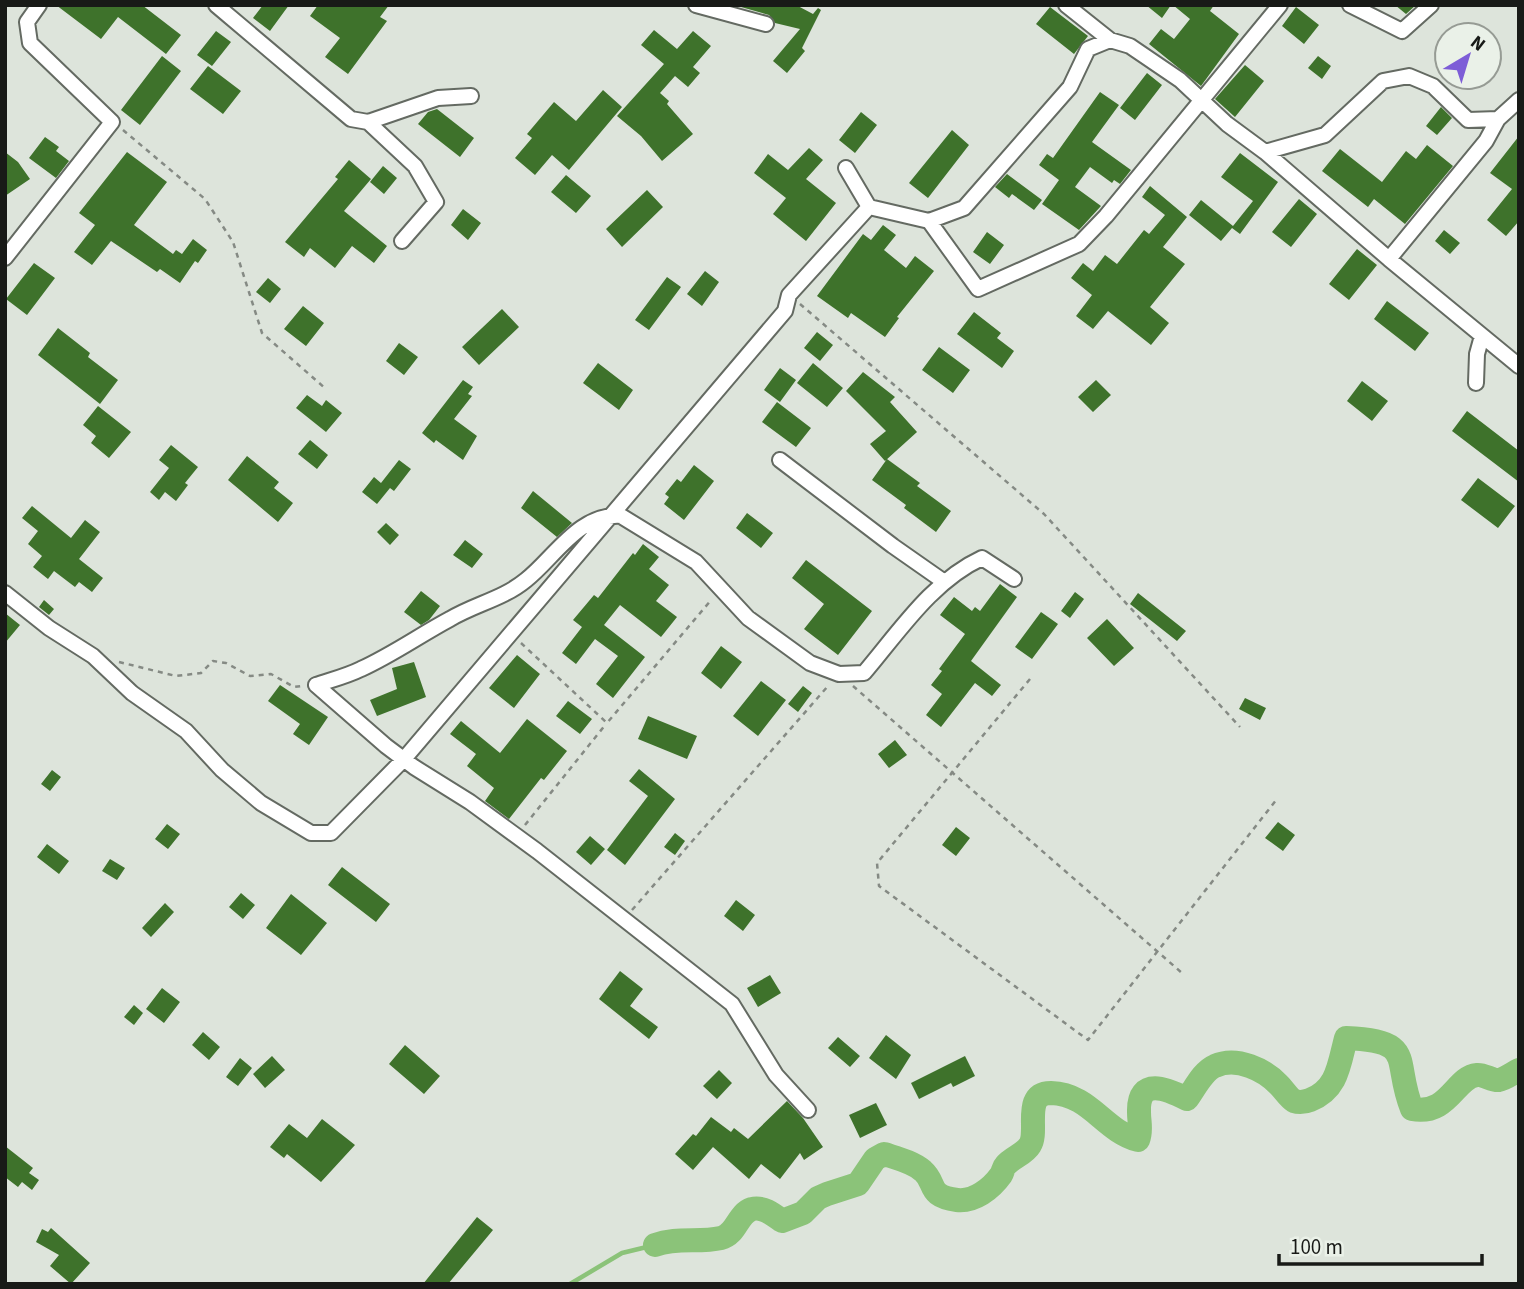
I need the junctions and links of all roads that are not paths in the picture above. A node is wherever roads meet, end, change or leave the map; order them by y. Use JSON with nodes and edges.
{"nodes":[{"id":1,"x":40,"y":5,"type":"edge"},
{"id":2,"x":696,"y":5,"type":"edge"},
{"id":3,"x":1066,"y":5,"type":"edge"},
{"id":4,"x":1280,"y":5,"type":"edge"},
{"id":5,"x":1350,"y":5,"type":"edge"},
{"id":6,"x":1431,"y":5,"type":"edge"},
{"id":7,"x":219,"y":6,"type":"edge"},
{"id":8,"x":766,"y":24,"type":"dead end"},
{"id":9,"x":1110,"y":40,"type":"junction"},
{"id":10,"x":471,"y":96,"type":"dead end"},
{"id":11,"x":1519,"y":100,"type":"edge"},
{"id":12,"x":1202,"y":101,"type":"junction"},
{"id":13,"x":1498,"y":119,"type":"junction"},
{"id":14,"x":368,"y":122,"type":"junction"},
{"id":15,"x":1265,"y":152,"type":"junction"},
{"id":16,"x":846,"y":168,"type":"dead end"},
{"id":17,"x":869,"y":207,"type":"junction"},
{"id":18,"x":929,"y":221,"type":"junction"},
{"id":19,"x":402,"y":241,"type":"dead end"},
{"id":20,"x":5,"y":258,"type":"edge"},
{"id":21,"x":1389,"y":259,"type":"junction"},
{"id":22,"x":1482,"y":336,"type":"junction"},
{"id":23,"x":1519,"y":366,"type":"edge"},
{"id":24,"x":1476,"y":383,"type":"dead end"},
{"id":25,"x":779,"y":460,"type":"dead end"},
{"id":26,"x":609,"y":515,"type":"junction"},
{"id":27,"x":1014,"y":579,"type":"dead end"},
{"id":28,"x":943,"y":581,"type":"junction"},
{"id":29,"x":5,"y":593,"type":"edge"},
{"id":30,"x":404,"y":759,"type":"junction"},
{"id":31,"x":808,"y":1110,"type":"dead end"}],
"edges":[{"from":1,"to":20,"type":"street"},
{"from":2,"to":8,"type":"street"},
{"from":3,"to":9,"type":"street"},
{"from":4,"to":12,"type":"street"},
{"from":5,"to":6,"type":"street"},
{"from":7,"to":14,"type":"street"},
{"from":9,"to":12,"type":"street"},
{"from":9,"to":18,"type":"street"},
{"from":10,"to":14,"type":"street"},
{"from":11,"to":13,"type":"street"},
{"from":12,"to":15,"type":"street"},
{"from":12,"to":18,"type":"street"},
{"from":13,"to":15,"type":"street"},
{"from":13,"to":21,"type":"street"},
{"from":14,"to":19,"type":"street"},
{"from":15,"to":21,"type":"street"},
{"from":16,"to":17,"type":"street"},
{"from":17,"to":18,"type":"street"},
{"from":17,"to":26,"type":"street"},
{"from":21,"to":22,"type":"street"},
{"from":22,"to":23,"type":"street"},
{"from":22,"to":24,"type":"street"},
{"from":25,"to":28,"type":"street"},
{"from":26,"to":28,"type":"street"},
{"from":26,"to":30,"type":"street"},
{"from":26,"to":30,"type":"street"},
{"from":27,"to":28,"type":"street"},
{"from":29,"to":30,"type":"street"},
{"from":30,"to":31,"type":"street"}]}
